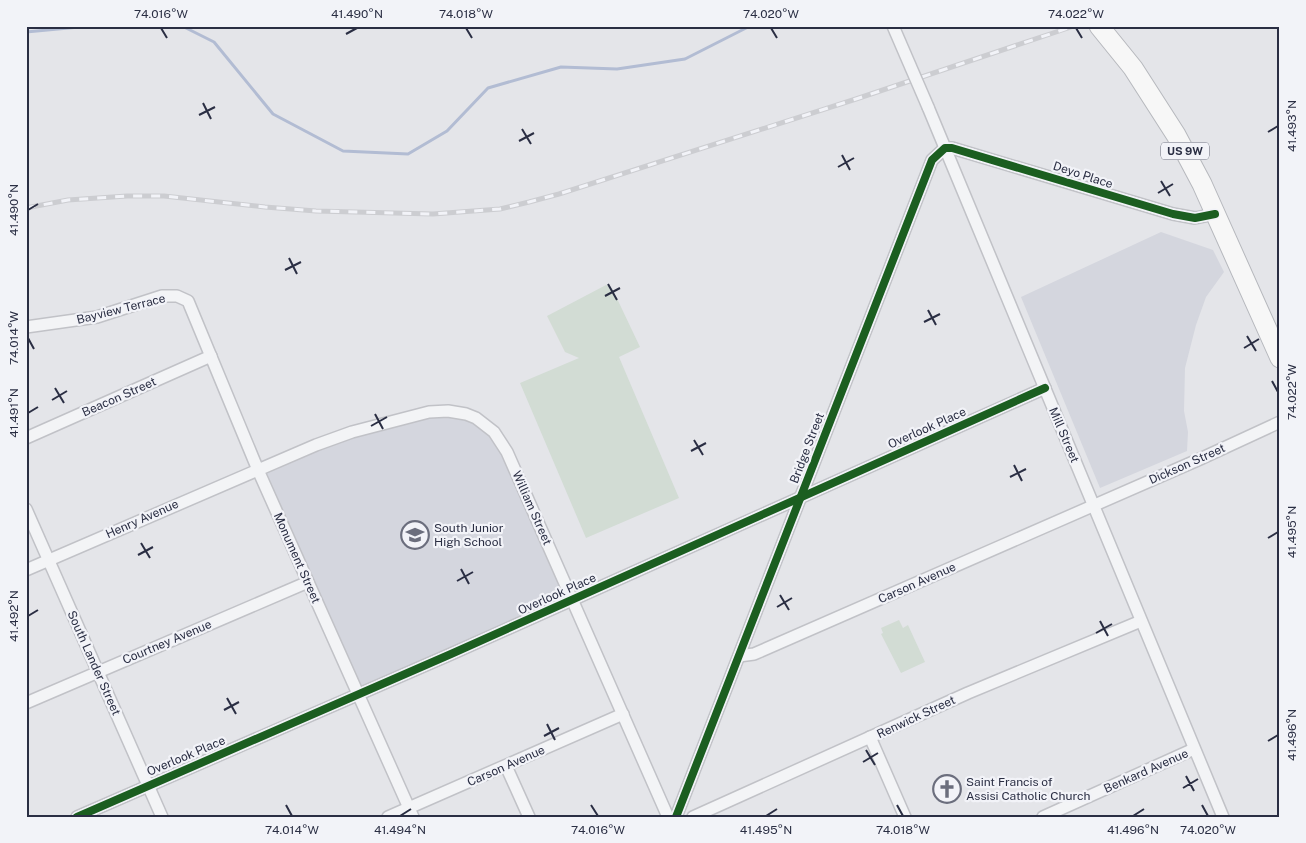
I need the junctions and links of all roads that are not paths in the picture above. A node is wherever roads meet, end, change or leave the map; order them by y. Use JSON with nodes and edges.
{"nodes":[{"id":1,"x":893,"y":26,"type":"edge"},
{"id":2,"x":1099,"y":26,"type":"edge"},
{"id":3,"x":945,"y":148,"type":"junction"},
{"id":4,"x":1215,"y":214,"type":"junction"},
{"id":5,"x":185,"y":298,"type":"joint"},
{"id":6,"x":26,"y":327,"type":"edge"},
{"id":7,"x":211,"y":356,"type":"junction"},
{"id":8,"x":1280,"y":358,"type":"edge"},
{"id":9,"x":1045,"y":388,"type":"junction"},
{"id":10,"x":1280,"y":422,"type":"edge"},
{"id":11,"x":26,"y":438,"type":"edge"},
{"id":12,"x":258,"y":470,"type":"junction"},
{"id":13,"x":800,"y":497,"type":"junction"},
{"id":14,"x":1094,"y":506,"type":"junction"},
{"id":15,"x":26,"y":509,"type":"edge"},
{"id":16,"x":48,"y":560,"type":"junction"},
{"id":17,"x":26,"y":570,"type":"edge"},
{"id":18,"x":308,"y":582,"type":"junction"},
{"id":19,"x":572,"y":600,"type":"junction"},
{"id":20,"x":1141,"y":621,"type":"junction"},
{"id":21,"x":739,"y":656,"type":"junction"},
{"id":22,"x":98,"y":672,"type":"junction"},
{"id":23,"x":358,"y":694,"type":"junction"},
{"id":24,"x":26,"y":703,"type":"edge"},
{"id":25,"x":623,"y":714,"type":"junction"},
{"id":26,"x":870,"y":738,"type":"junction"},
{"id":27,"x":1194,"y":749,"type":"junction"},
{"id":28,"x":506,"y":766,"type":"junction"},
{"id":29,"x":148,"y":785,"type":"junction"},
{"id":30,"x":411,"y":812,"type":"edge"},
{"id":31,"x":77,"y":817,"type":"edge"},
{"id":32,"x":162,"y":817,"type":"edge"},
{"id":33,"x":388,"y":817,"type":"edge"},
{"id":34,"x":529,"y":817,"type":"edge"},
{"id":35,"x":668,"y":817,"type":"edge"},
{"id":36,"x":676,"y":817,"type":"edge"},
{"id":37,"x":693,"y":817,"type":"edge"},
{"id":38,"x":905,"y":817,"type":"edge"},
{"id":39,"x":1043,"y":817,"type":"edge"},
{"id":40,"x":1223,"y":817,"type":"edge"}],
"edges":[{"from":1,"to":3,"type":"street","name":"Mill Street","bridge":true},
{"from":2,"to":4,"type":"highway","number":"US 9W"},
{"from":3,"to":4,"type":"street","name":"Deyo Place"},
{"from":3,"to":9,"type":"street","name":"Mill Street"},
{"from":3,"to":13,"type":"street","name":"Bridge Street"},
{"from":4,"to":8,"type":"highway","number":"US 9W"},
{"from":5,"to":6,"type":"street","name":"Bayview Terrace"},
{"from":5,"to":7,"type":"street","name":"Monument Street"},
{"from":7,"to":11,"type":"street","name":"Beacon Street"},
{"from":7,"to":12,"type":"street","name":"Monument Street"},
{"from":9,"to":13,"type":"street","name":"Overlook Place"},
{"from":9,"to":14,"type":"street","name":"Mill Street"},
{"from":10,"to":14,"type":"street","name":"Dickson Street"},
{"from":12,"to":16,"type":"street","name":"Henry Avenue"},
{"from":12,"to":18,"type":"street","name":"Monument Street"},
{"from":12,"to":19,"type":"street","name":"William Street"},
{"from":13,"to":19,"type":"street","name":"Overlook Place"},
{"from":13,"to":21,"type":"street","name":"Bridge Street"},
{"from":14,"to":20,"type":"street","name":"Mill Street"},
{"from":14,"to":21,"type":"street","name":"Carson Avenue"},
{"from":15,"to":16,"type":"street","name":"South Lander Street"},
{"from":16,"to":17,"type":"street","name":"Henry Avenue"},
{"from":16,"to":22,"type":"street","name":"South Lander Street"},
{"from":18,"to":22,"type":"street","name":"Courtney Avenue"},
{"from":18,"to":23,"type":"street","name":"Monument Street"},
{"from":19,"to":23,"type":"street","name":"Overlook Place"},
{"from":19,"to":25,"type":"street","name":"William Street"},
{"from":20,"to":26,"type":"street","name":"Renwick Street"},
{"from":20,"to":27,"type":"street","name":"Mill Street"},
{"from":21,"to":36,"type":"street","name":"Bridge Street"},
{"from":22,"to":24,"type":"street","name":"Courtney Avenue"},
{"from":22,"to":29,"type":"street","name":"South Lander Street"},
{"from":23,"to":29,"type":"street","name":"Overlook Place"},
{"from":23,"to":30,"type":"street","name":"Monument Street"},
{"from":25,"to":28,"type":"street","name":"Carson Avenue"},
{"from":25,"to":35,"type":"street","name":"William Street"},
{"from":26,"to":37,"type":"street","name":"Renwick Street"},
{"from":26,"to":38,"type":"street"},
{"from":27,"to":39,"type":"street","name":"Benkard Avenue"},
{"from":27,"to":40,"type":"street","name":"Mill Street"},
{"from":28,"to":30,"type":"street","name":"Carson Avenue"},
{"from":28,"to":34,"type":"street"},
{"from":29,"to":31,"type":"street","name":"Overlook Place"},
{"from":29,"to":32,"type":"street","name":"South Lander Street"},
{"from":30,"to":33,"type":"street","name":"Carson Avenue"}]}
